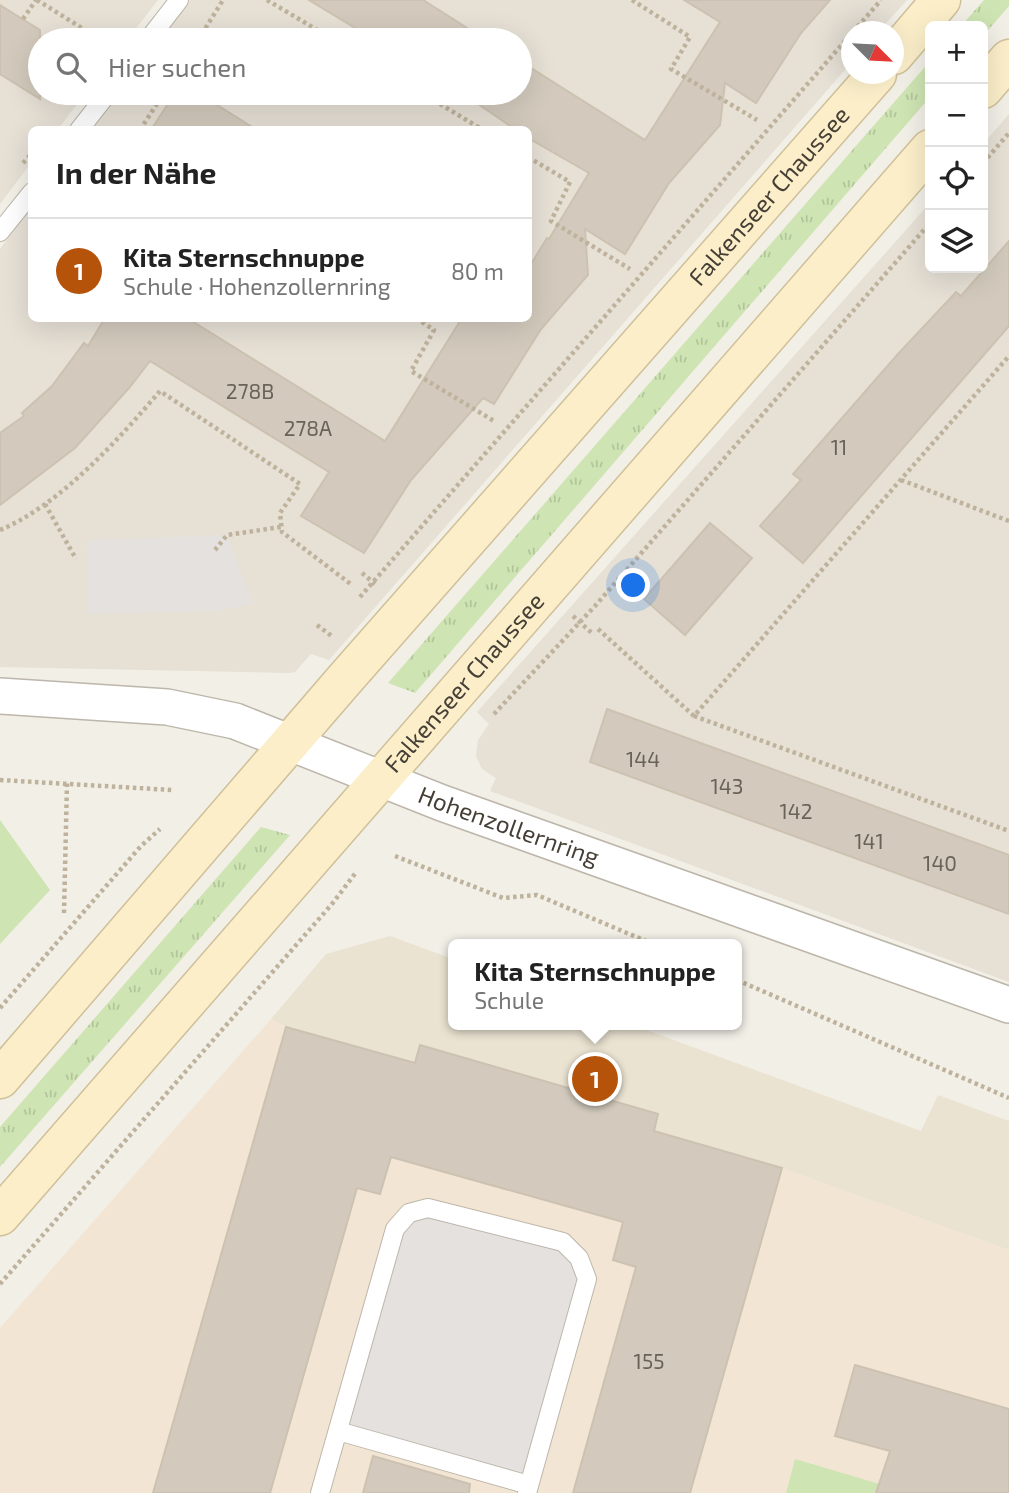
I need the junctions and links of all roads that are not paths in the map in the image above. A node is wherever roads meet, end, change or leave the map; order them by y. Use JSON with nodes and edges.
{"nodes":[{"id":1,"x":178,"y":0,"type":"edge"},
{"id":2,"x":941,"y":0,"type":"edge"},
{"id":3,"x":157,"y":28,"type":"edge"},
{"id":4,"x":904,"y":43,"type":"edge"},
{"id":5,"x":1009,"y":59,"type":"edge"},
{"id":6,"x":868,"y":84,"type":"edge"},
{"id":7,"x":987,"y":84,"type":"edge"},
{"id":8,"x":99,"y":105,"type":"edge"},
{"id":9,"x":82,"y":126,"type":"edge"},
{"id":10,"x":925,"y":155,"type":"edge"},
{"id":11,"x":28,"y":197,"type":"edge"},
{"id":12,"x":0,"y":232,"type":"edge"},
{"id":13,"x":0,"y":696,"type":"edge"},
{"id":14,"x":290,"y":743,"type":"junction"},
{"id":15,"x":380,"y":779,"type":"junction"},
{"id":16,"x":1009,"y":1005,"type":"edge"},
{"id":17,"x":0,"y":1079,"type":"edge"},
{"id":18,"x":0,"y":1216,"type":"edge"},
{"id":19,"x":338,"y":1431,"type":"junction"},
{"id":20,"x":528,"y":1489,"type":"edge"},
{"id":21,"x":320,"y":1493,"type":"edge"}],
"edges":[{"from":1,"to":3,"type":"lane"},
{"from":2,"to":4,"type":"main road"},
{"from":5,"to":7,"type":"main road"},
{"from":6,"to":14,"type":"main road","name":"Falkenseer Chaussee"},
{"from":8,"to":9,"type":"lane"},
{"from":10,"to":15,"type":"main road","name":"Falkenseer Chaussee"},
{"from":11,"to":12,"type":"lane"},
{"from":13,"to":14,"type":"street","name":"Hohenzollernring"},
{"from":14,"to":15,"type":"street","name":"Hohenzollernring"},
{"from":14,"to":17,"type":"main road","name":"Falkenseer Chaussee"},
{"from":15,"to":16,"type":"street","name":"Hohenzollernring"},
{"from":15,"to":18,"type":"main road","name":"Falkenseer Chaussee"},
{"from":19,"to":20,"type":"lane"},
{"from":19,"to":20,"type":"lane"},
{"from":19,"to":21,"type":"lane"}]}
